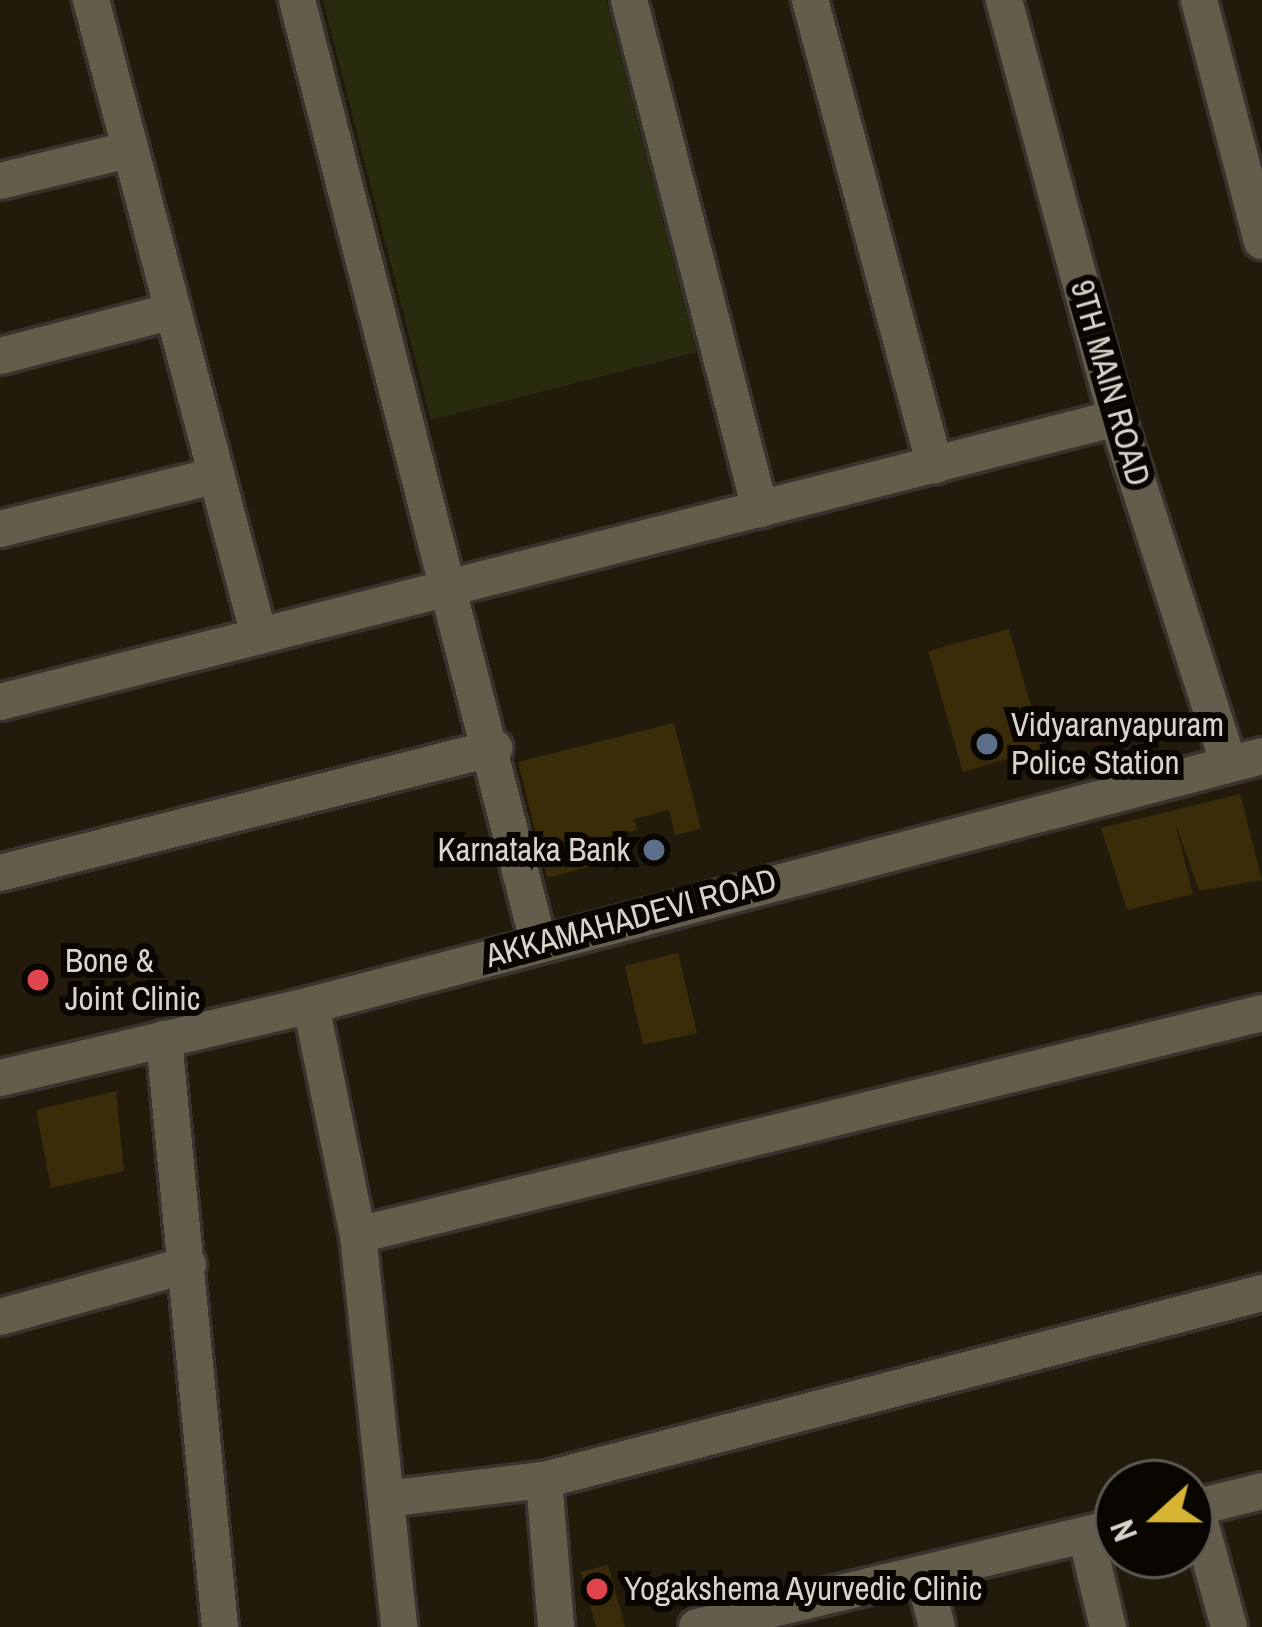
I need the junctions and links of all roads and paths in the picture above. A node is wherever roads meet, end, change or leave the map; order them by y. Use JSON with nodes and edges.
{"nodes":[{"id":1,"x":91,"y":0,"type":"edge"},
{"id":2,"x":296,"y":0,"type":"edge"},
{"id":3,"x":629,"y":0,"type":"edge"},
{"id":4,"x":810,"y":0,"type":"edge"},
{"id":5,"x":1004,"y":0,"type":"edge"},
{"id":6,"x":1199,"y":0,"type":"edge"},
{"id":7,"x":128,"y":150,"type":"junction"},
{"id":8,"x":0,"y":182,"type":"edge"},
{"id":9,"x":1262,"y":241,"type":"edge"},
{"id":10,"x":169,"y":312,"type":"junction"},
{"id":11,"x":0,"y":356,"type":"edge"},
{"id":12,"x":1118,"y":418,"type":"junction"},
{"id":13,"x":935,"y":465,"type":"junction"},
{"id":14,"x":214,"y":476,"type":"junction"},
{"id":15,"x":760,"y":509,"type":"junction"},
{"id":16,"x":0,"y":530,"type":"edge"},
{"id":17,"x":453,"y":588,"type":"junction"},
{"id":18,"x":260,"y":636,"type":"junction"},
{"id":19,"x":0,"y":702,"type":"edge"},
{"id":20,"x":494,"y":748,"type":"junction"},
{"id":21,"x":1245,"y":759,"type":"edge"},
{"id":22,"x":0,"y":873,"type":"edge"},
{"id":23,"x":538,"y":941,"type":"junction"},
{"id":24,"x":311,"y":1005,"type":"junction"},
{"id":25,"x":1262,"y":1012,"type":"edge"},
{"id":26,"x":164,"y":1039,"type":"junction"},
{"id":27,"x":0,"y":1078,"type":"edge"},
{"id":28,"x":358,"y":1235,"type":"junction"},
{"id":29,"x":188,"y":1265,"type":"junction"},
{"id":30,"x":1262,"y":1293,"type":"edge"},
{"id":31,"x":0,"y":1317,"type":"edge"},
{"id":32,"x":544,"y":1480,"type":"junction"},
{"id":33,"x":1262,"y":1491,"type":"edge"},
{"id":34,"x":386,"y":1499,"type":"junction"},
{"id":35,"x":1214,"y":1504,"type":"edge"},
{"id":36,"x":1094,"y":1533,"type":"edge"},
{"id":37,"x":924,"y":1576,"type":"junction"},
{"id":38,"x":1214,"y":1578,"type":"edge"},
{"id":39,"x":1105,"y":1579,"type":"edge"},
{"id":40,"x":220,"y":1627,"type":"edge"},
{"id":41,"x":399,"y":1627,"type":"edge"},
{"id":42,"x":556,"y":1627,"type":"edge"},
{"id":43,"x":697,"y":1627,"type":"edge"},
{"id":44,"x":937,"y":1627,"type":"edge"},
{"id":45,"x":1108,"y":1627,"type":"edge"},
{"id":46,"x":1229,"y":1627,"type":"edge"}],
"edges":[{"from":1,"to":7,"type":"street"},
{"from":2,"to":17,"type":"street"},
{"from":3,"to":15,"type":"street"},
{"from":4,"to":13,"type":"street"},
{"from":5,"to":12,"type":"street","name":"9TH MAIN ROAD"},
{"from":6,"to":9,"type":"street"},
{"from":7,"to":8,"type":"street"},
{"from":7,"to":10,"type":"street"},
{"from":10,"to":11,"type":"street"},
{"from":10,"to":14,"type":"street"},
{"from":12,"to":13,"type":"street"},
{"from":12,"to":21,"type":"street","name":"9TH MAIN ROAD"},
{"from":13,"to":15,"type":"street"},
{"from":14,"to":16,"type":"street"},
{"from":14,"to":18,"type":"street"},
{"from":15,"to":17,"type":"street"},
{"from":17,"to":18,"type":"street"},
{"from":17,"to":20,"type":"street"},
{"from":18,"to":19,"type":"street"},
{"from":20,"to":22,"type":"street"},
{"from":20,"to":23,"type":"street"},
{"from":21,"to":23,"type":"street","name":"AKKAMAHADEVI ROAD"},
{"from":23,"to":24,"type":"street","name":"AKKAMAHADEVI ROAD"},
{"from":24,"to":26,"type":"street","name":"AKKAMAHADEVI ROAD"},
{"from":24,"to":28,"type":"street"},
{"from":25,"to":28,"type":"street"},
{"from":26,"to":27,"type":"street","name":"AKKAMAHADEVI ROAD"},
{"from":26,"to":29,"type":"street"},
{"from":28,"to":34,"type":"street"},
{"from":29,"to":31,"type":"street"},
{"from":29,"to":40,"type":"street"},
{"from":30,"to":32,"type":"street"},
{"from":32,"to":34,"type":"street"},
{"from":32,"to":42,"type":"street"},
{"from":33,"to":35,"type":"street"},
{"from":34,"to":41,"type":"street"},
{"from":36,"to":37,"type":"street"},
{"from":37,"to":43,"type":"street"},
{"from":37,"to":44,"type":"street"},
{"from":38,"to":46,"type":"street"},
{"from":39,"to":45,"type":"street"}]}
